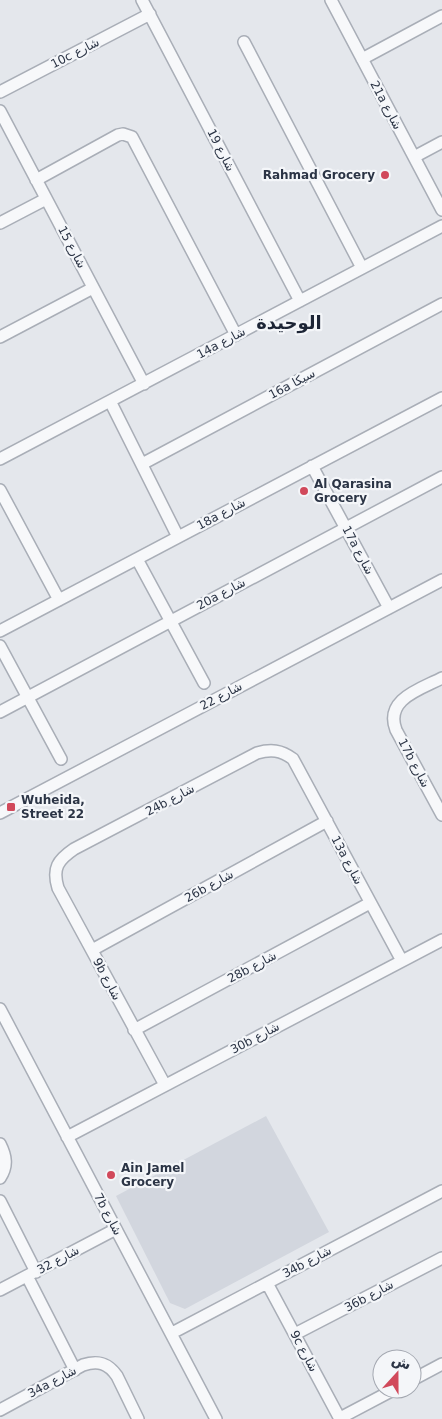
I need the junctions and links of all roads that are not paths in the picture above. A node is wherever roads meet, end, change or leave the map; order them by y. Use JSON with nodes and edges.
{"nodes":[{"id":1,"x":142,"y":0,"type":"edge"},
{"id":2,"x":331,"y":0,"type":"edge"},
{"id":3,"x":150,"y":14,"type":"junction"},
{"id":4,"x":442,"y":16,"type":"edge"},
{"id":5,"x":244,"y":42,"type":"dead end"},
{"id":6,"x":362,"y":59,"type":"junction"},
{"id":7,"x":0,"y":92,"type":"edge"},
{"id":8,"x":0,"y":111,"type":"edge"},
{"id":9,"x":442,"y":142,"type":"edge"},
{"id":10,"x":414,"y":157,"type":"junction"},
{"id":11,"x":36,"y":180,"type":"junction"},
{"id":12,"x":46,"y":199,"type":"junction"},
{"id":13,"x":442,"y":210,"type":"edge"},
{"id":14,"x":0,"y":223,"type":"edge"},
{"id":15,"x":442,"y":226,"type":"edge"},
{"id":16,"x":362,"y":268,"type":"junction"},
{"id":17,"x":93,"y":288,"type":"junction"},
{"id":18,"x":300,"y":301,"type":"junction"},
{"id":19,"x":442,"y":304,"type":"edge"},
{"id":20,"x":236,"y":335,"type":"junction"},
{"id":21,"x":0,"y":336,"type":"edge"},
{"id":22,"x":144,"y":384,"type":"junction"},
{"id":23,"x":442,"y":398,"type":"edge"},
{"id":24,"x":110,"y":401,"type":"junction"},
{"id":25,"x":0,"y":460,"type":"edge"},
{"id":26,"x":142,"y":464,"type":"junction"},
{"id":27,"x":312,"y":466,"type":"junction"},
{"id":28,"x":442,"y":477,"type":"edge"},
{"id":29,"x":0,"y":490,"type":"edge"},
{"id":30,"x":345,"y":527,"type":"junction"},
{"id":31,"x":178,"y":536,"type":"junction"},
{"id":32,"x":136,"y":558,"type":"junction"},
{"id":33,"x":442,"y":580,"type":"edge"},
{"id":34,"x":59,"y":600,"type":"junction"},
{"id":35,"x":389,"y":608,"type":"junction"},
{"id":36,"x":170,"y":621,"type":"junction"},
{"id":37,"x":0,"y":631,"type":"edge"},
{"id":38,"x":0,"y":646,"type":"edge"},
{"id":39,"x":442,"y":678,"type":"edge"},
{"id":40,"x":204,"y":683,"type":"dead end"},
{"id":41,"x":28,"y":697,"type":"junction"},
{"id":42,"x":0,"y":712,"type":"edge"},
{"id":43,"x":61,"y":759,"type":"dead end"},
{"id":44,"x":293,"y":759,"type":"joint"},
{"id":45,"x":440,"y":808,"type":"edge"},
{"id":46,"x":0,"y":813,"type":"edge"},
{"id":47,"x":327,"y":821,"type":"junction"},
{"id":48,"x":55,"y":871,"type":"joint"},
{"id":49,"x":370,"y":903,"type":"junction"},
{"id":50,"x":442,"y":940,"type":"edge"},
{"id":51,"x":92,"y":950,"type":"junction"},
{"id":52,"x":402,"y":961,"type":"junction"},
{"id":53,"x":0,"y":1009,"type":"edge"},
{"id":54,"x":134,"y":1030,"type":"junction"},
{"id":55,"x":165,"y":1085,"type":"junction"},
{"id":56,"x":67,"y":1136,"type":"junction"},
{"id":57,"x":0,"y":1144,"type":"edge"},
{"id":58,"x":1,"y":1177,"type":"edge"},
{"id":59,"x":442,"y":1191,"type":"edge"},
{"id":60,"x":0,"y":1202,"type":"edge"},
{"id":61,"x":116,"y":1229,"type":"junction"},
{"id":62,"x":442,"y":1258,"type":"edge"},
{"id":63,"x":31,"y":1274,"type":"junction"},
{"id":64,"x":268,"y":1283,"type":"junction"},
{"id":65,"x":0,"y":1290,"type":"edge"},
{"id":66,"x":172,"y":1333,"type":"junction"},
{"id":67,"x":295,"y":1334,"type":"junction"},
{"id":68,"x":442,"y":1364,"type":"edge"},
{"id":69,"x":75,"y":1370,"type":"junction"},
{"id":70,"x":422,"y":1375,"type":"edge"},
{"id":71,"x":376,"y":1399,"type":"edge"},
{"id":72,"x":0,"y":1410,"type":"edge"},
{"id":73,"x":138,"y":1419,"type":"edge"},
{"id":74,"x":216,"y":1419,"type":"edge"},
{"id":75,"x":340,"y":1419,"type":"edge"}],
"edges":[{"from":1,"to":3,"type":"street","name":"شارع 19"},
{"from":2,"to":6,"type":"street","name":"21a شارع"},
{"from":3,"to":7,"type":"street","name":"10c شارع"},
{"from":3,"to":18,"type":"street","name":"شارع 19"},
{"from":4,"to":6,"type":"street"},
{"from":5,"to":16,"type":"street"},
{"from":6,"to":10,"type":"street","name":"21a شارع"},
{"from":8,"to":11,"type":"street","name":"شارع 15"},
{"from":9,"to":10,"type":"street"},
{"from":10,"to":13,"type":"street","name":"21a شارع"},
{"from":11,"to":12,"type":"street","name":"شارع 15"},
{"from":11,"to":20,"type":"street"},
{"from":12,"to":14,"type":"street"},
{"from":12,"to":17,"type":"street","name":"شارع 15"},
{"from":15,"to":16,"type":"street","name":"14a شارع"},
{"from":16,"to":18,"type":"street","name":"14a شارع"},
{"from":17,"to":21,"type":"street"},
{"from":17,"to":22,"type":"street","name":"شارع 15"},
{"from":18,"to":20,"type":"street","name":"14a شارع"},
{"from":19,"to":26,"type":"street","name":"16a سيكا"},
{"from":20,"to":22,"type":"street","name":"14a شارع"},
{"from":22,"to":24,"type":"street","name":"14a شارع"},
{"from":23,"to":27,"type":"street","name":"18a شارع"},
{"from":24,"to":25,"type":"street","name":"14a شارع"},
{"from":24,"to":26,"type":"street"},
{"from":26,"to":31,"type":"street"},
{"from":27,"to":30,"type":"street","name":"17a شارع"},
{"from":27,"to":31,"type":"street","name":"18a شارع"},
{"from":28,"to":30,"type":"street","name":"20a شارع"},
{"from":29,"to":34,"type":"street"},
{"from":30,"to":35,"type":"street","name":"17a شارع"},
{"from":30,"to":36,"type":"street","name":"20a شارع"},
{"from":31,"to":32,"type":"street","name":"18a شارع"},
{"from":32,"to":34,"type":"street","name":"18a شارع"},
{"from":32,"to":36,"type":"street"},
{"from":33,"to":35,"type":"street","name":"شارع 22"},
{"from":34,"to":37,"type":"street","name":"18a شارع"},
{"from":35,"to":46,"type":"street","name":"شارع 22"},
{"from":36,"to":40,"type":"street"},
{"from":36,"to":41,"type":"street","name":"20a شارع"},
{"from":38,"to":41,"type":"street"},
{"from":39,"to":45,"type":"street","name":"17b شارع"},
{"from":41,"to":42,"type":"street","name":"20a شارع"},
{"from":41,"to":43,"type":"street"},
{"from":44,"to":47,"type":"street","name":"13a شارع"},
{"from":44,"to":48,"type":"street","name":"24b شارع"},
{"from":47,"to":49,"type":"street","name":"13a شارع"},
{"from":47,"to":51,"type":"street","name":"26b شارع"},
{"from":48,"to":51,"type":"street","name":"9b شارع"},
{"from":49,"to":52,"type":"street","name":"13a شارع"},
{"from":49,"to":54,"type":"street","name":"28b شارع"},
{"from":50,"to":52,"type":"street","name":"30b شارع"},
{"from":51,"to":54,"type":"street","name":"9b شارع"},
{"from":52,"to":55,"type":"street","name":"30b شارع"},
{"from":53,"to":56,"type":"street","name":"7b شارع"},
{"from":54,"to":55,"type":"street","name":"9b شارع"},
{"from":55,"to":56,"type":"street","name":"30b شارع"},
{"from":56,"to":61,"type":"street","name":"7b شارع"},
{"from":57,"to":58,"type":"street"},
{"from":59,"to":64,"type":"street","name":"34b شارع"},
{"from":60,"to":63,"type":"street"},
{"from":61,"to":63,"type":"street","name":"شارع 32"},
{"from":61,"to":66,"type":"street","name":"7b شارع"},
{"from":62,"to":67,"type":"street","name":"36b شارع"},
{"from":63,"to":65,"type":"street","name":"شارع 32"},
{"from":63,"to":69,"type":"street"},
{"from":64,"to":66,"type":"street","name":"34b شارع"},
{"from":64,"to":67,"type":"street","name":"9c شارع"},
{"from":66,"to":74,"type":"street","name":"7b شارع"},
{"from":67,"to":75,"type":"street","name":"9c شارع"},
{"from":68,"to":70,"type":"street"},
{"from":69,"to":72,"type":"street","name":"34a شارع"},
{"from":69,"to":73,"type":"street","name":"34a شارع"},
{"from":71,"to":75,"type":"street"}]}
